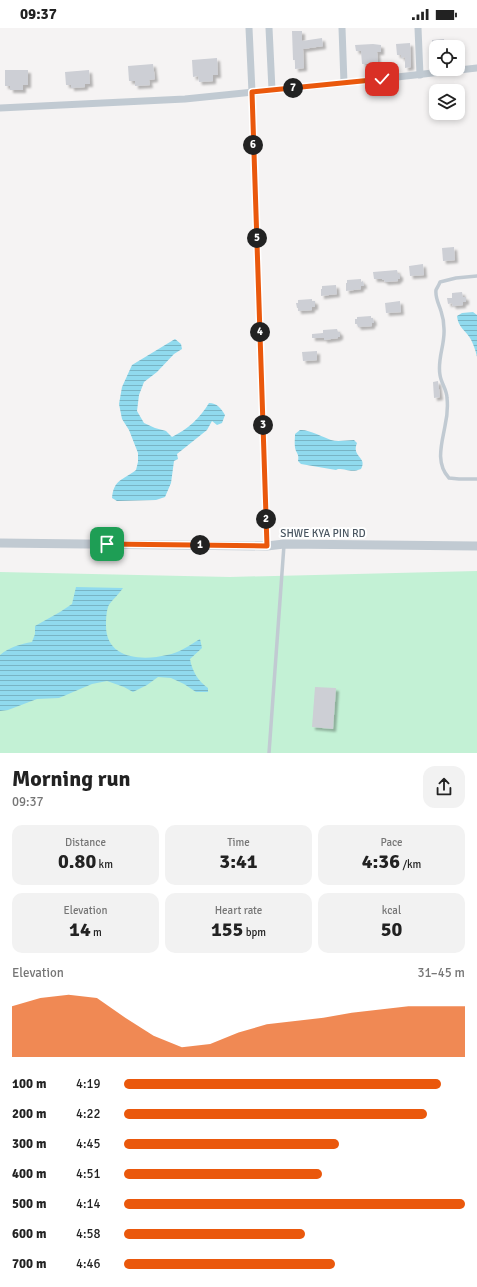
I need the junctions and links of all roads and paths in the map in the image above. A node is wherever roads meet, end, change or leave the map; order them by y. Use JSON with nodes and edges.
{"nodes":[{"id":1,"x":249,"y":28,"type":"edge"},
{"id":2,"x":269,"y":28,"type":"edge"},
{"id":3,"x":342,"y":28,"type":"edge"},
{"id":4,"x":418,"y":28,"type":"edge"},
{"id":5,"x":477,"y":68,"type":"edge"},
{"id":6,"x":420,"y":75,"type":"junction"},
{"id":7,"x":344,"y":83,"type":"junction"},
{"id":8,"x":272,"y":90,"type":"junction"},
{"id":9,"x":252,"y":92,"type":"junction"},
{"id":10,"x":0,"y":108,"type":"edge"},
{"id":11,"x":477,"y":276,"type":"edge"},
{"id":12,"x":477,"y":478,"type":"edge"},
{"id":13,"x":0,"y":543,"type":"edge"},
{"id":14,"x":284,"y":544,"type":"junction"},
{"id":15,"x":267,"y":546,"type":"junction"},
{"id":16,"x":477,"y":546,"type":"edge"},
{"id":17,"x":269,"y":753,"type":"edge"}],
"edges":[{"from":1,"to":9,"type":"street"},
{"from":2,"to":8,"type":"street"},
{"from":3,"to":7,"type":"street"},
{"from":4,"to":6,"type":"street"},
{"from":5,"to":6,"type":"street"},
{"from":6,"to":7,"type":"street"},
{"from":7,"to":8,"type":"street"},
{"from":8,"to":9,"type":"street"},
{"from":9,"to":10,"type":"street"},
{"from":9,"to":15,"type":"path"},
{"from":11,"to":12,"type":"lane"},
{"from":13,"to":15,"type":"street","name":"SHWE KYA PIN RD"},
{"from":14,"to":15,"type":"street","name":"SHWE KYA PIN RD"},
{"from":14,"to":16,"type":"street","name":"SHWE KYA PIN RD"},
{"from":14,"to":17,"type":"lane"}]}
